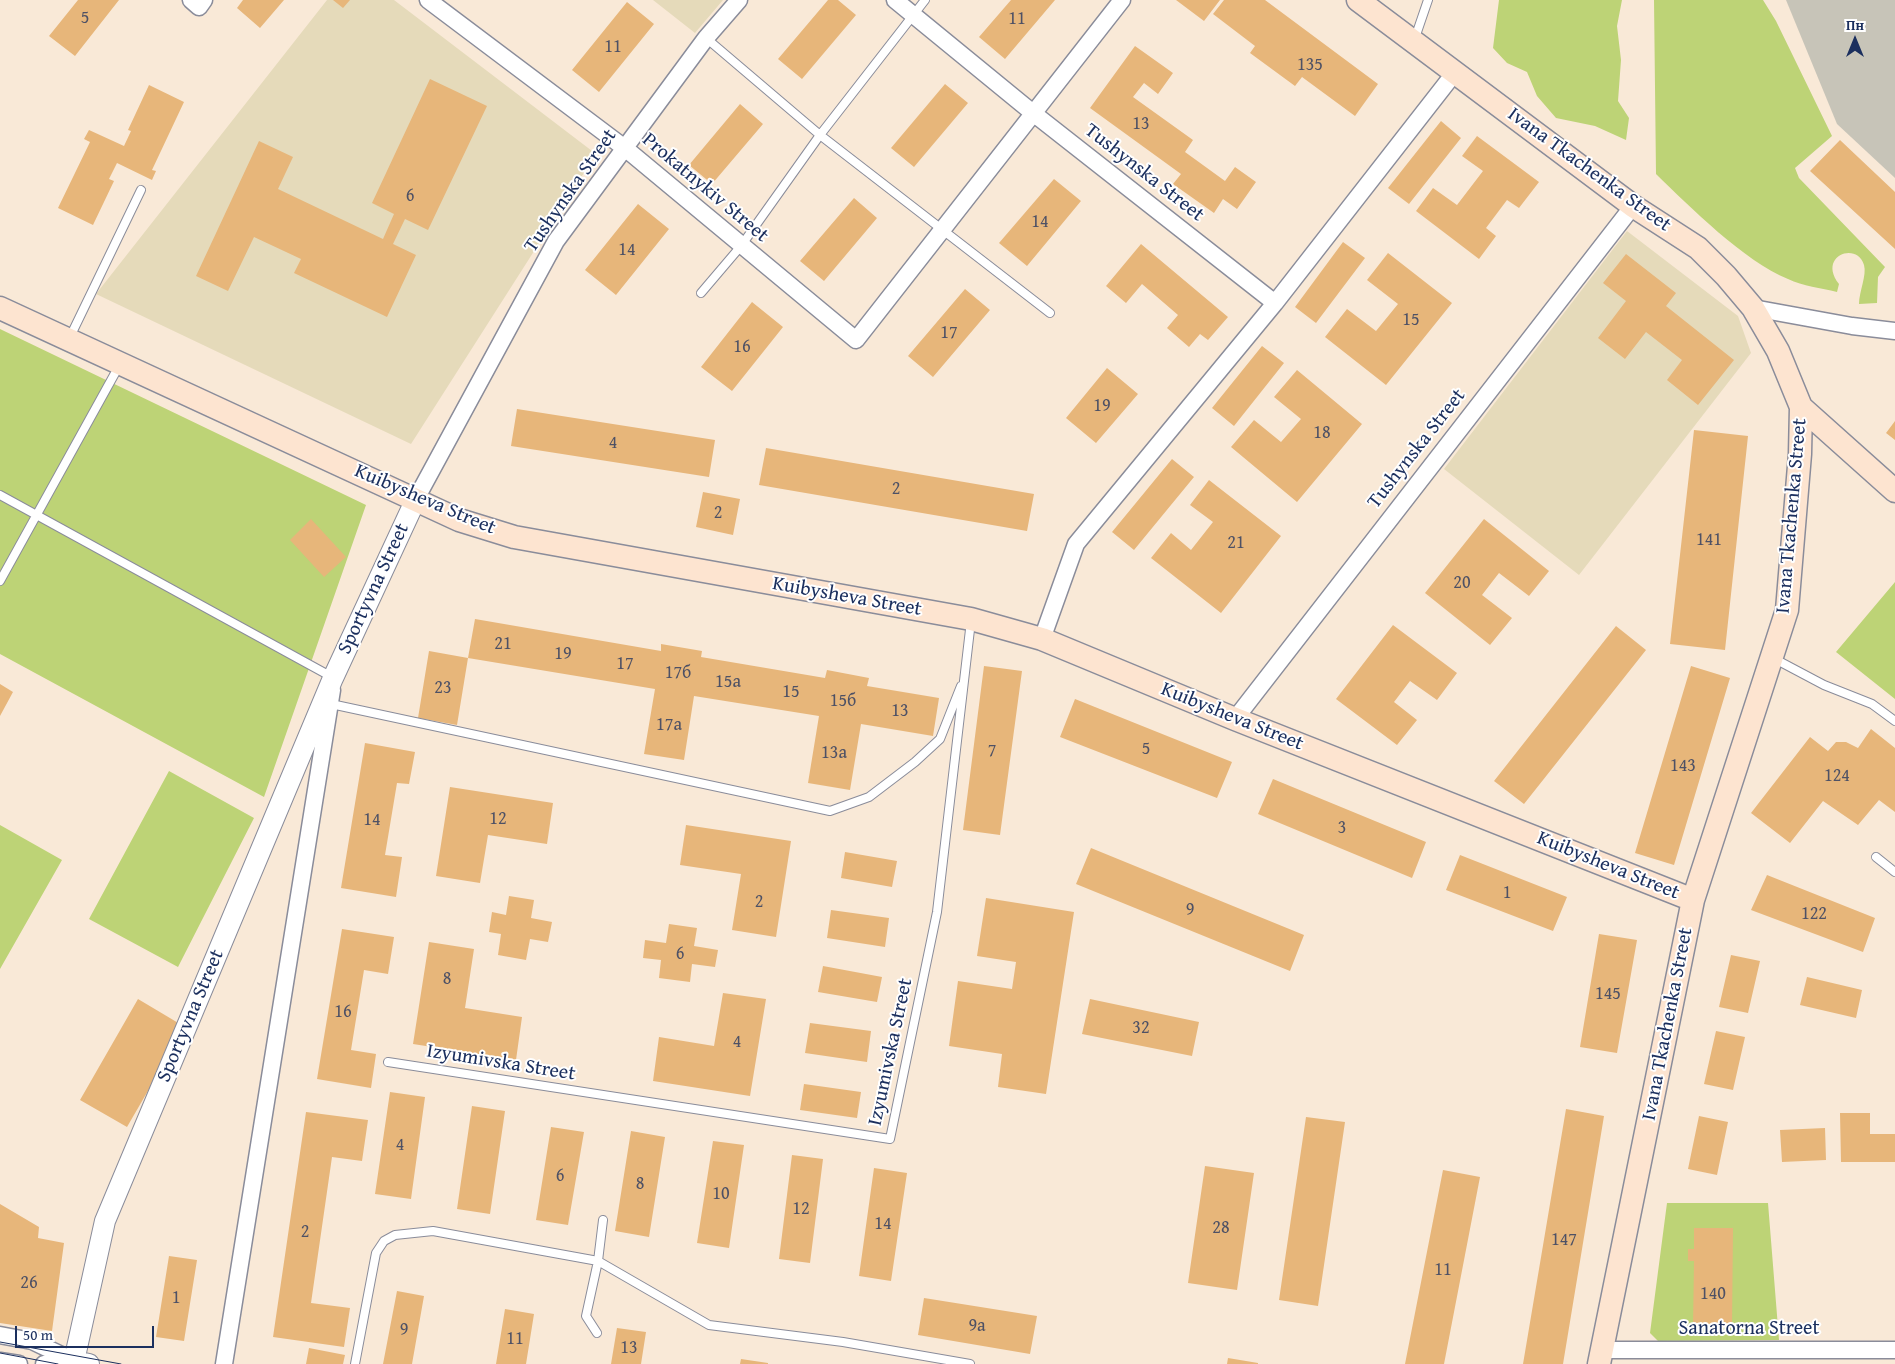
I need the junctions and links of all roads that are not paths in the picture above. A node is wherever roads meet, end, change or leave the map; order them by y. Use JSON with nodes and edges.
{"nodes":[{"id":1,"x":428,"y":0,"type":"edge"},
{"id":2,"x":739,"y":0,"type":"edge"},
{"id":3,"x":896,"y":0,"type":"edge"},
{"id":4,"x":925,"y":0,"type":"edge"},
{"id":5,"x":1122,"y":0,"type":"edge"},
{"id":6,"x":1358,"y":0,"type":"edge"},
{"id":7,"x":1428,"y":0,"type":"edge"},
{"id":8,"x":913,"y":15,"type":"junction"},
{"id":9,"x":706,"y":38,"type":"junction"},
{"id":10,"x":1414,"y":41,"type":"junction"},
{"id":11,"x":1456,"y":71,"type":"junction"},
{"id":12,"x":1033,"y":113,"type":"junction"},
{"id":13,"x":820,"y":135,"type":"junction"},
{"id":14,"x":626,"y":149,"type":"junction"},
{"id":15,"x":141,"y":190,"type":"dead end"},
{"id":16,"x":1633,"y":206,"type":"junction"},
{"id":17,"x":942,"y":229,"type":"junction"},
{"id":18,"x":741,"y":246,"type":"junction"},
{"id":19,"x":700,"y":293,"type":"dead end"},
{"id":20,"x":1275,"y":303,"type":"junction"},
{"id":21,"x":0,"y":308,"type":"edge"},
{"id":22,"x":1753,"y":308,"type":"junction"},
{"id":23,"x":1050,"y":313,"type":"dead end"},
{"id":24,"x":1895,"y":330,"type":"edge"},
{"id":25,"x":68,"y":340,"type":"junction"},
{"id":26,"x":120,"y":364,"type":"junction"},
{"id":27,"x":1801,"y":408,"type":"junction"},
{"id":28,"x":1895,"y":491,"type":"edge"},
{"id":29,"x":0,"y":496,"type":"edge"},
{"id":30,"x":416,"y":499,"type":"junction"},
{"id":31,"x":36,"y":515,"type":"junction"},
{"id":32,"x":0,"y":581,"type":"edge"},
{"id":33,"x":971,"y":619,"type":"junction"},
{"id":34,"x":1042,"y":639,"type":"junction"},
{"id":35,"x":1771,"y":657,"type":"junction"},
{"id":36,"x":964,"y":676,"type":"junction"},
{"id":37,"x":333,"y":678,"type":"junction"},
{"id":38,"x":331,"y":704,"type":"junction"},
{"id":39,"x":1235,"y":719,"type":"junction"},
{"id":40,"x":1895,"y":722,"type":"edge"},
{"id":41,"x":1876,"y":858,"type":"dead end"},
{"id":42,"x":1895,"y":872,"type":"edge"},
{"id":43,"x":1693,"y":900,"type":"junction"},
{"id":44,"x":388,"y":1062,"type":"dead end"},
{"id":45,"x":603,"y":1220,"type":"dead end"},
{"id":46,"x":598,"y":1261,"type":"junction"},
{"id":47,"x":597,"y":1333,"type":"dead end"},
{"id":48,"x":0,"y":1335,"type":"edge"},
{"id":49,"x":1895,"y":1350,"type":"edge"},
{"id":50,"x":1601,"y":1357,"type":"edge"},
{"id":51,"x":0,"y":1361,"type":"edge"},
{"id":52,"x":79,"y":1363,"type":"edge"},
{"id":53,"x":19,"y":1364,"type":"edge"},
{"id":54,"x":44,"y":1364,"type":"edge"},
{"id":55,"x":224,"y":1364,"type":"edge"},
{"id":56,"x":355,"y":1364,"type":"edge"},
{"id":57,"x":970,"y":1364,"type":"edge"}],
"edges":[{"from":1,"to":14,"type":"street","name":"Prokatnykiv Street"},
{"from":2,"to":9,"type":"street","name":"Tushynska Street"},
{"from":3,"to":8,"type":"street","name":"Tushynska Street"},
{"from":4,"to":8,"type":"lane"},
{"from":5,"to":12,"type":"street"},
{"from":6,"to":10,"type":"main road","name":"Ivana Tkachenka Street"},
{"from":7,"to":10,"type":"lane"},
{"from":8,"to":12,"type":"street","name":"Tushynska Street"},
{"from":8,"to":13,"type":"lane"},
{"from":9,"to":13,"type":"lane"},
{"from":9,"to":14,"type":"street","name":"Tushynska Street"},
{"from":10,"to":11,"type":"main road","name":"Ivana Tkachenka Street"},
{"from":11,"to":16,"type":"main road","name":"Ivana Tkachenka Street"},
{"from":11,"to":20,"type":"street"},
{"from":12,"to":17,"type":"street"},
{"from":12,"to":20,"type":"street","name":"Tushynska Street"},
{"from":13,"to":17,"type":"lane"},
{"from":13,"to":18,"type":"lane"},
{"from":14,"to":18,"type":"street","name":"Prokatnykiv Street"},
{"from":14,"to":30,"type":"street","name":"Tushynska Street"},
{"from":15,"to":25,"type":"lane"},
{"from":16,"to":22,"type":"main road","name":"Ivana Tkachenka Street"},
{"from":16,"to":39,"type":"street","name":"Tushynska Street"},
{"from":17,"to":18,"type":"street","name":"Prokatnykiv Street"},
{"from":17,"to":23,"type":"lane"},
{"from":18,"to":19,"type":"lane"},
{"from":20,"to":34,"type":"street"},
{"from":21,"to":25,"type":"main road","name":"Kuibysheva Street"},
{"from":22,"to":24,"type":"street"},
{"from":22,"to":27,"type":"main road","name":"Ivana Tkachenka Street"},
{"from":25,"to":26,"type":"main road","name":"Kuibysheva Street"},
{"from":26,"to":30,"type":"main road","name":"Kuibysheva Street"},
{"from":26,"to":31,"type":"lane"},
{"from":27,"to":28,"type":"main road"},
{"from":27,"to":35,"type":"main road","name":"Ivana Tkachenka Street"},
{"from":29,"to":31,"type":"lane"},
{"from":30,"to":33,"type":"main road","name":"Kuibysheva Street"},
{"from":30,"to":37,"type":"street","name":"Sportyvna Street"},
{"from":31,"to":32,"type":"lane"},
{"from":31,"to":37,"type":"lane"},
{"from":33,"to":34,"type":"main road","name":"Kuibysheva Street"},
{"from":33,"to":36,"type":"lane","name":"Izyumivska Street"},
{"from":34,"to":39,"type":"main road","name":"Kuibysheva Street"},
{"from":35,"to":40,"type":"lane"},
{"from":35,"to":43,"type":"main road","name":"Ivana Tkachenka Street"},
{"from":36,"to":38,"type":"lane"},
{"from":36,"to":44,"type":"lane","name":"Izyumivska Street"},
{"from":37,"to":38,"type":"street","name":"Sportyvna Street"},
{"from":37,"to":52,"type":"street","name":"Sportyvna Street"},
{"from":38,"to":55,"type":"street","name":"Sportyvna Street"},
{"from":39,"to":43,"type":"main road","name":"Kuibysheva Street"},
{"from":41,"to":42,"type":"lane"},
{"from":43,"to":50,"type":"main road","name":"Ivana Tkachenka Street"},
{"from":45,"to":46,"type":"lane"},
{"from":46,"to":47,"type":"lane"},
{"from":46,"to":56,"type":"lane"},
{"from":46,"to":57,"type":"lane"},
{"from":48,"to":52,"type":"street"},
{"from":49,"to":50,"type":"street","name":"Sanatorna Street"},
{"from":51,"to":53,"type":"street"},
{"from":52,"to":54,"type":"street"}]}
